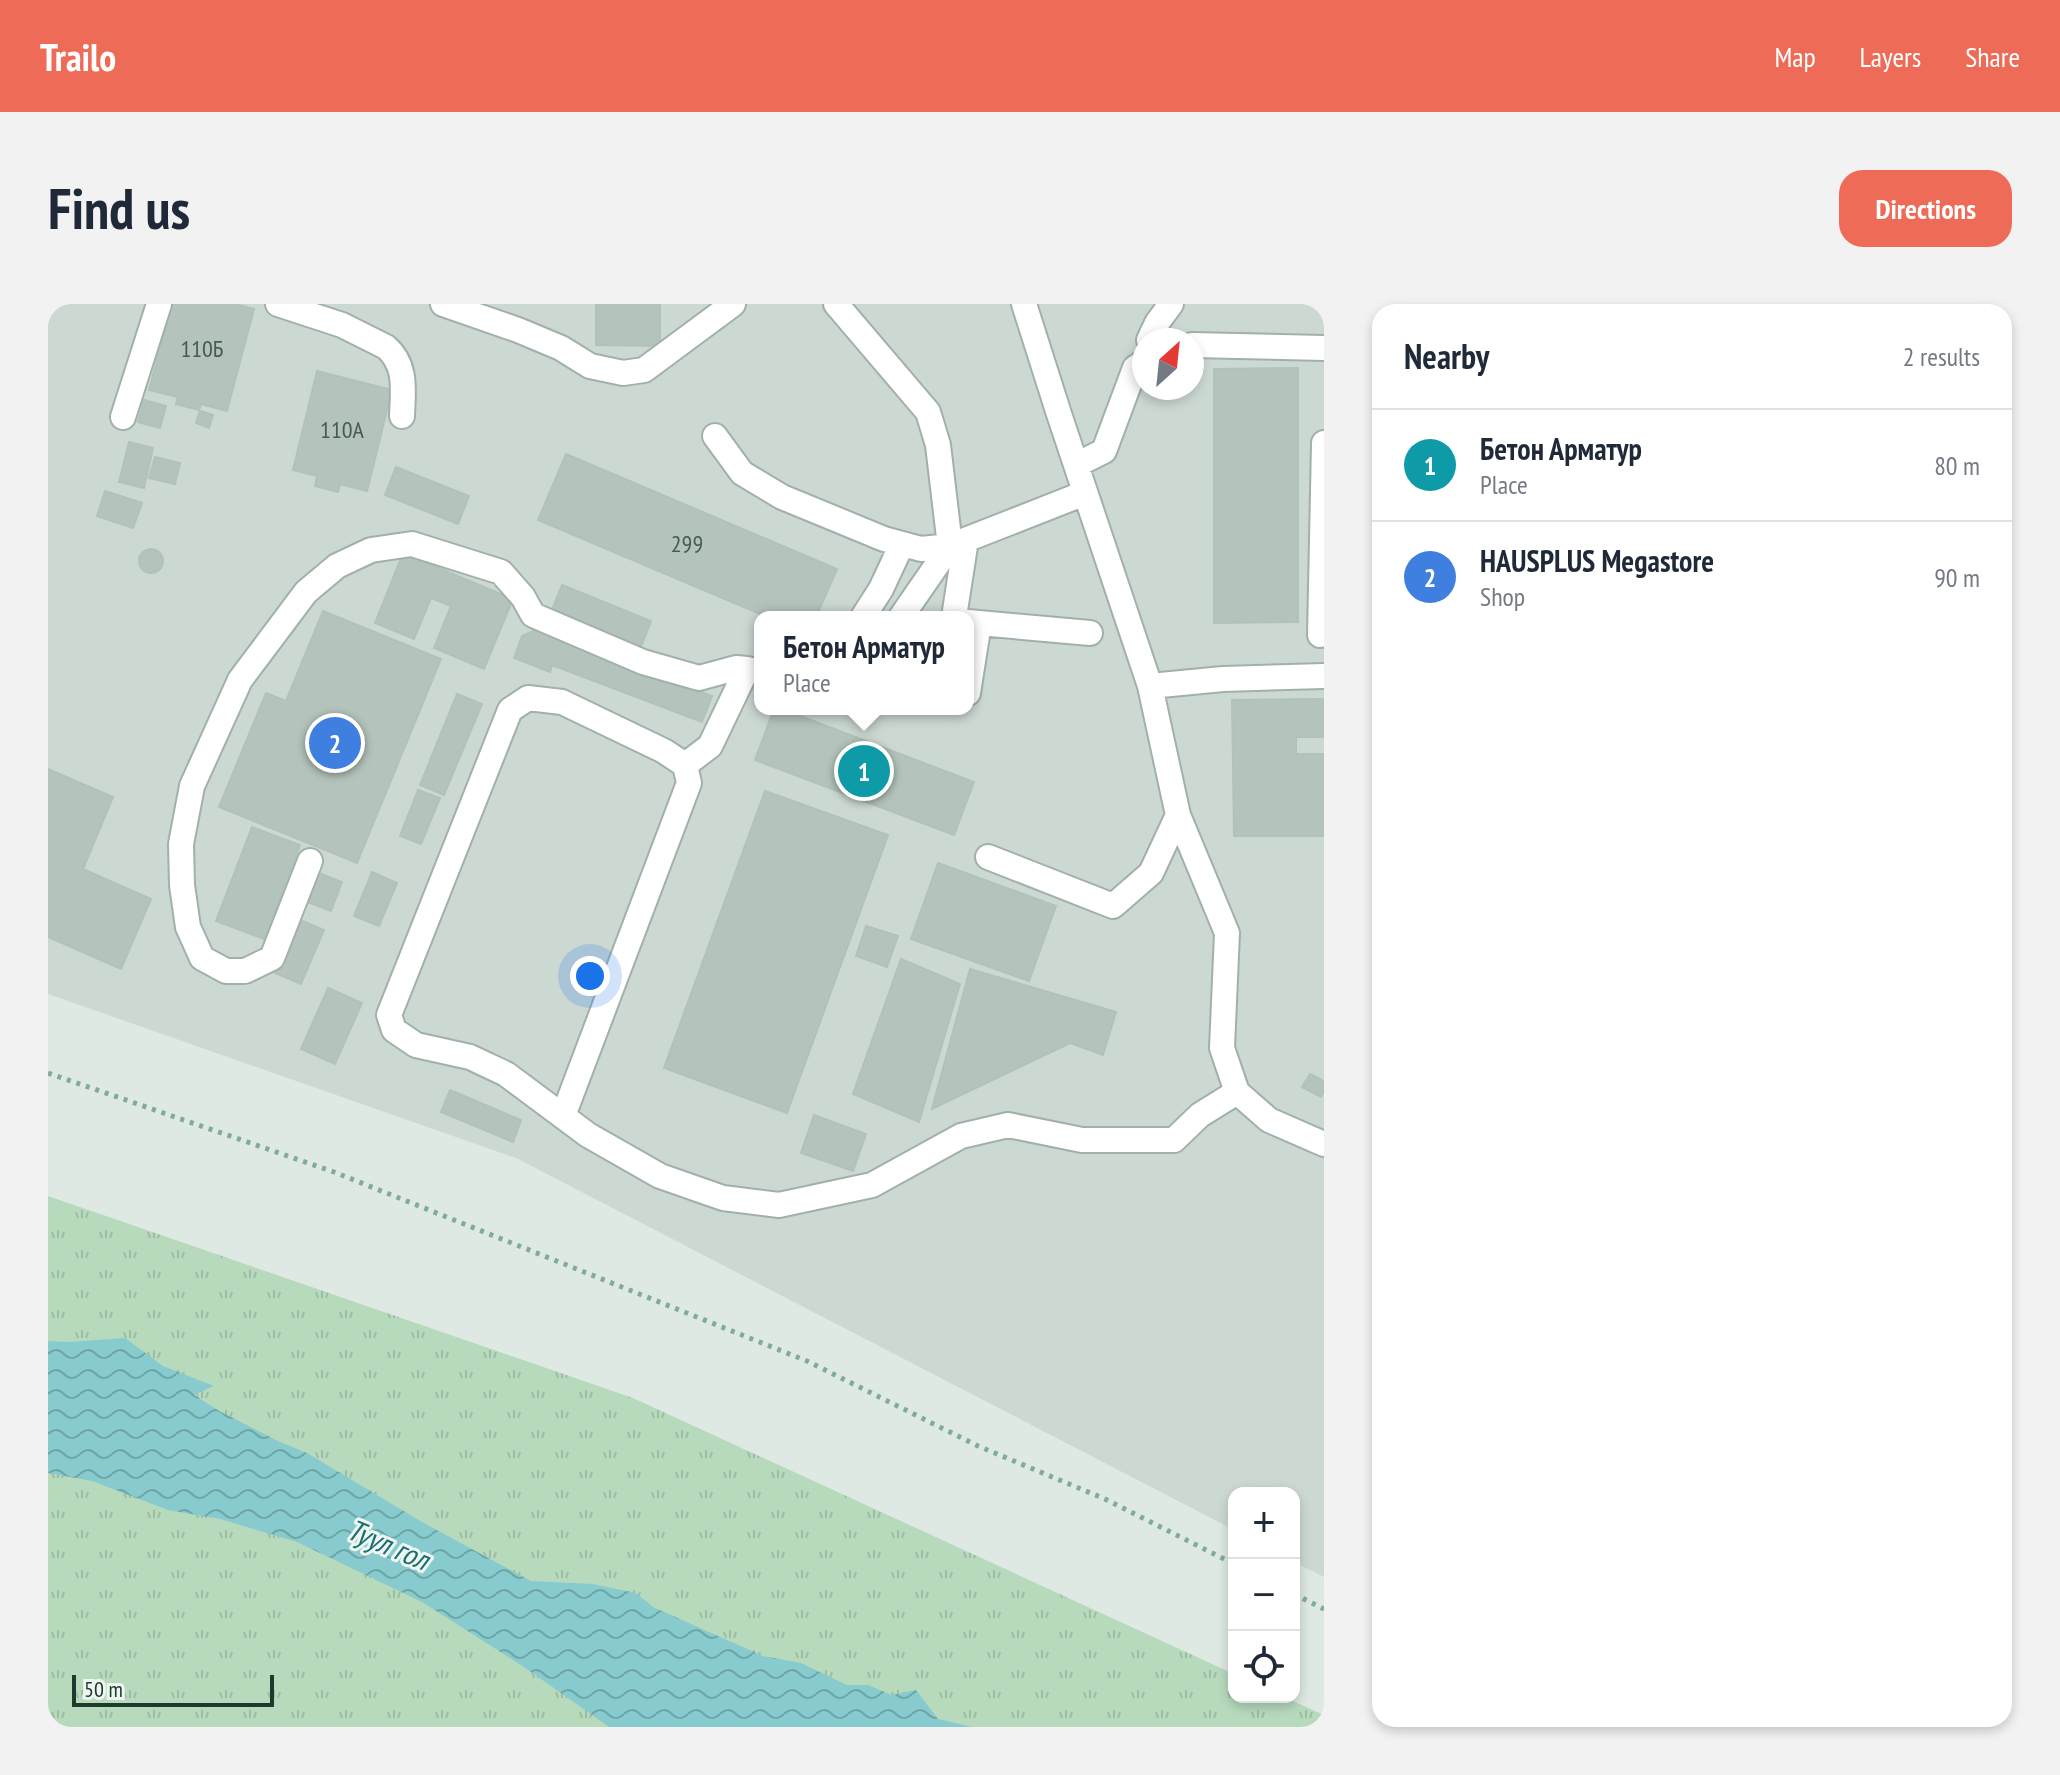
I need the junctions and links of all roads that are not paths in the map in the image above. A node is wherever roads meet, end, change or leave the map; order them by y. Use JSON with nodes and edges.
{"nodes":[{"id":1,"x":159,"y":304,"type":"edge"},
{"id":2,"x":278,"y":304,"type":"edge"},
{"id":3,"x":443,"y":304,"type":"edge"},
{"id":4,"x":733,"y":304,"type":"edge"},
{"id":5,"x":836,"y":304,"type":"edge"},
{"id":6,"x":1024,"y":304,"type":"edge"},
{"id":7,"x":1171,"y":304,"type":"edge"},
{"id":8,"x":1155,"y":328,"type":"edge"},
{"id":9,"x":1204,"y":345,"type":"edge"},
{"id":10,"x":1324,"y":348,"type":"edge"},
{"id":11,"x":1132,"y":382,"type":"edge"},
{"id":12,"x":402,"y":416,"type":"dead end"},
{"id":13,"x":123,"y":417,"type":"dead end"},
{"id":14,"x":715,"y":436,"type":"dead end"},
{"id":15,"x":1324,"y":443,"type":"edge"},
{"id":16,"x":1076,"y":465,"type":"junction"},
{"id":17,"x":1085,"y":493,"type":"junction"},
{"id":18,"x":958,"y":543,"type":"junction"},
{"id":19,"x":902,"y":544,"type":"junction"},
{"id":20,"x":867,"y":611,"type":"edge"},
{"id":21,"x":906,"y":611,"type":"edge"},
{"id":22,"x":954,"y":611,"type":"edge"},
{"id":23,"x":974,"y":623,"type":"edge"},
{"id":24,"x":1090,"y":633,"type":"dead end"},
{"id":25,"x":1320,"y":635,"type":"dead end"},
{"id":26,"x":754,"y":671,"type":"edge"},
{"id":27,"x":1324,"y":676,"type":"edge"},
{"id":28,"x":1150,"y":686,"type":"junction"},
{"id":29,"x":685,"y":765,"type":"junction"},
{"id":30,"x":1178,"y":815,"type":"junction"},
{"id":31,"x":988,"y":857,"type":"dead end"},
{"id":32,"x":310,"y":861,"type":"dead end"},
{"id":33,"x":1237,"y":1092,"type":"junction"},
{"id":34,"x":563,"y":1116,"type":"junction"},
{"id":35,"x":1324,"y":1144,"type":"edge"}],
"edges":[{"from":1,"to":13,"type":"street"},
{"from":2,"to":12,"type":"street"},
{"from":3,"to":4,"type":"street"},
{"from":5,"to":18,"type":"street"},
{"from":6,"to":16,"type":"street"},
{"from":7,"to":8,"type":"street"},
{"from":9,"to":10,"type":"street"},
{"from":11,"to":16,"type":"street"},
{"from":14,"to":19,"type":"street"},
{"from":15,"to":25,"type":"street"},
{"from":16,"to":17,"type":"street"},
{"from":17,"to":18,"type":"street"},
{"from":17,"to":28,"type":"street"},
{"from":18,"to":19,"type":"street"},
{"from":18,"to":21,"type":"street"},
{"from":18,"to":22,"type":"street"},
{"from":19,"to":20,"type":"street"},
{"from":23,"to":24,"type":"street"},
{"from":26,"to":29,"type":"street"},
{"from":26,"to":32,"type":"street"},
{"from":27,"to":28,"type":"street"},
{"from":28,"to":30,"type":"street"},
{"from":29,"to":34,"type":"street"},
{"from":29,"to":34,"type":"street"},
{"from":30,"to":31,"type":"street"},
{"from":30,"to":33,"type":"street"},
{"from":33,"to":34,"type":"street"},
{"from":33,"to":35,"type":"street"}]}
